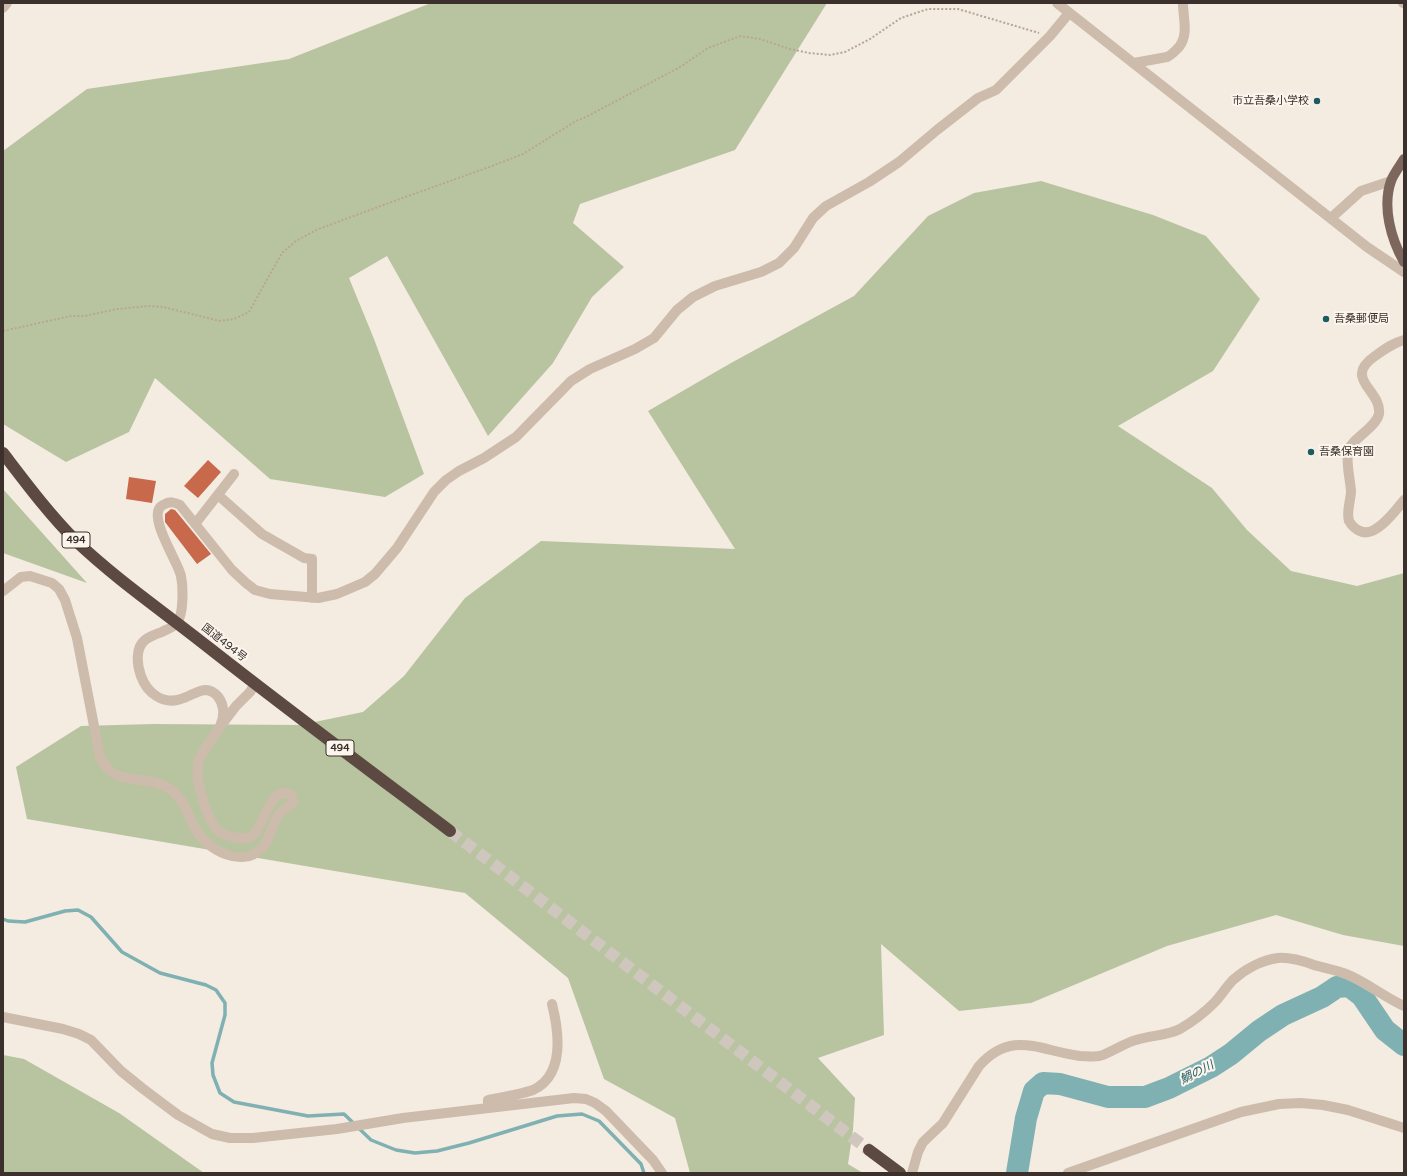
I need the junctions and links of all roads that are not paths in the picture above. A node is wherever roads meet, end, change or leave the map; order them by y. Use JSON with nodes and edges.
{"nodes":[{"id":1,"x":7,"y":3,"type":"edge"},
{"id":2,"x":1057,"y":3,"type":"edge"},
{"id":3,"x":1182,"y":3,"type":"edge"},
{"id":4,"x":3,"y":8,"type":"edge"},
{"id":5,"x":1069,"y":13,"type":"junction"},
{"id":6,"x":1134,"y":63,"type":"junction"},
{"id":7,"x":1404,"y":159,"type":"edge"},
{"id":8,"x":1391,"y":181,"type":"junction"},
{"id":9,"x":1331,"y":218,"type":"junction"},
{"id":10,"x":1404,"y":262,"type":"edge"},
{"id":11,"x":1404,"y":272,"type":"edge"},
{"id":12,"x":1404,"y":340,"type":"edge"},
{"id":13,"x":3,"y":453,"type":"edge"},
{"id":14,"x":234,"y":474,"type":"dead end"},
{"id":15,"x":218,"y":495,"type":"junction"},
{"id":16,"x":1404,"y":500,"type":"edge"},
{"id":17,"x":195,"y":524,"type":"junction"},
{"id":18,"x":3,"y":591,"type":"edge"},
{"id":19,"x":312,"y":598,"type":"junction"},
{"id":20,"x":256,"y":684,"type":"junction"},
{"id":21,"x":223,"y":723,"type":"junction"},
{"id":22,"x":450,"y":831,"type":"tunnel mouth"},
{"id":23,"x":552,"y":1004,"type":"dead end"},
{"id":24,"x":1404,"y":1006,"type":"edge"},
{"id":25,"x":3,"y":1017,"type":"edge"},
{"id":26,"x":488,"y":1108,"type":"junction"},
{"id":27,"x":1404,"y":1128,"type":"edge"},
{"id":28,"x":873,"y":1153,"type":"tunnel mouth"},
{"id":29,"x":662,"y":1173,"type":"edge"},
{"id":30,"x":900,"y":1173,"type":"edge"},
{"id":31,"x":912,"y":1173,"type":"edge"},
{"id":32,"x":1068,"y":1173,"type":"edge"}],
"edges":[{"from":1,"to":4,"type":"street"},
{"from":2,"to":5,"type":"street"},
{"from":3,"to":6,"type":"street"},
{"from":5,"to":6,"type":"street"},
{"from":5,"to":19,"type":"street"},
{"from":6,"to":9,"type":"street"},
{"from":7,"to":8,"type":"main road"},
{"from":8,"to":9,"type":"street"},
{"from":8,"to":10,"type":"main road"},
{"from":9,"to":11,"type":"street"},
{"from":12,"to":16,"type":"street"},
{"from":13,"to":20,"type":"highway","name":"国道494号","number":"494"},
{"from":14,"to":15,"type":"street"},
{"from":15,"to":17,"type":"street"},
{"from":15,"to":19,"type":"street"},
{"from":17,"to":19,"type":"street"},
{"from":17,"to":21,"type":"street"},
{"from":18,"to":21,"type":"street"},
{"from":20,"to":21,"type":"street"},
{"from":20,"to":22,"type":"highway","name":"国道494号","number":"494"},
{"from":23,"to":26,"type":"street"},
{"from":24,"to":31,"type":"street"},
{"from":25,"to":26,"type":"street"},
{"from":26,"to":29,"type":"street"},
{"from":27,"to":32,"type":"street"},
{"from":28,"to":30,"type":"highway"}]}
